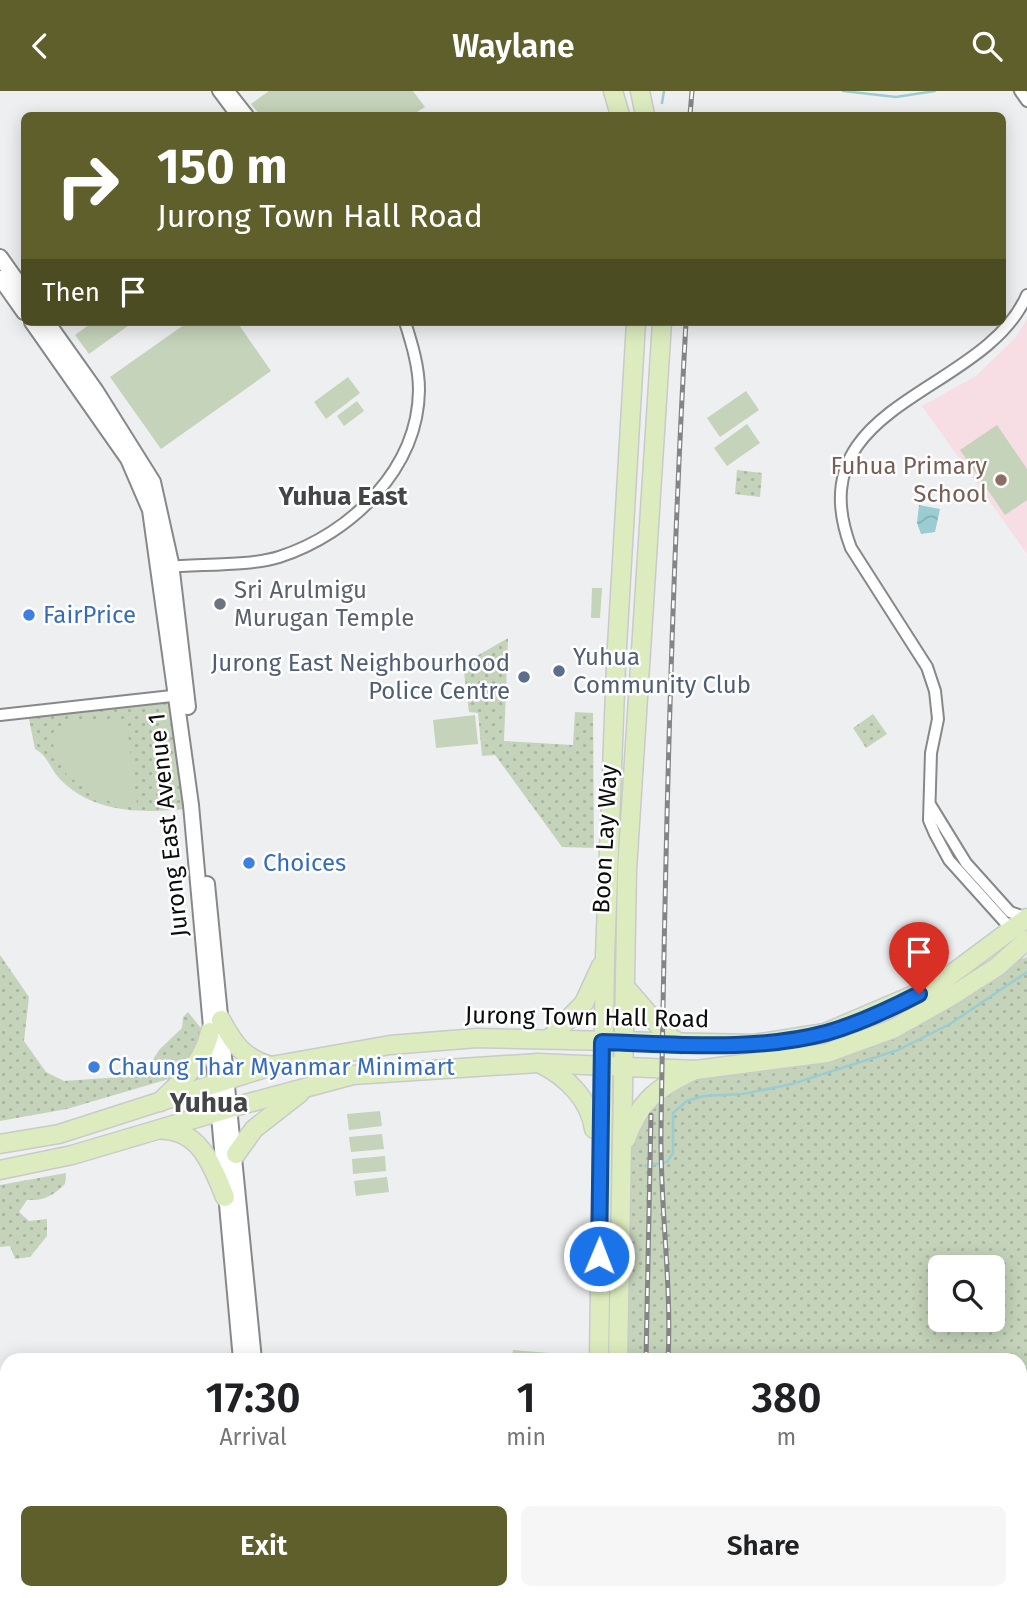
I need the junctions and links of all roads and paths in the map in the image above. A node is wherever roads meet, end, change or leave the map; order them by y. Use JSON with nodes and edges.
{"nodes":[{"id":1,"x":218,"y":91,"type":"edge"},
{"id":2,"x":229,"y":91,"type":"edge"},
{"id":3,"x":613,"y":91,"type":"edge"},
{"id":4,"x":1020,"y":91,"type":"edge"},
{"id":5,"x":1027,"y":101,"type":"edge"},
{"id":6,"x":234,"y":112,"type":"edge"},
{"id":7,"x":246,"y":112,"type":"edge"},
{"id":8,"x":619,"y":112,"type":"edge"},
{"id":9,"x":0,"y":257,"type":"edge"},
{"id":10,"x":0,"y":278,"type":"edge"},
{"id":11,"x":21,"y":287,"type":"edge"},
{"id":12,"x":1027,"y":295,"type":"edge"},
{"id":13,"x":21,"y":307,"type":"edge"},
{"id":14,"x":35,"y":326,"type":"edge"},
{"id":15,"x":50,"y":326,"type":"edge"},
{"id":16,"x":406,"y":326,"type":"edge"},
{"id":17,"x":636,"y":326,"type":"edge"},
{"id":18,"x":662,"y":326,"type":"edge"},
{"id":19,"x":166,"y":567,"type":"junction"},
{"id":20,"x":182,"y":695,"type":"junction"},
{"id":21,"x":0,"y":715,"type":"edge"},
{"id":22,"x":931,"y":806,"type":"junction"},
{"id":23,"x":1027,"y":918,"type":"edge"},
{"id":24,"x":1022,"y":935,"type":"edge"},
{"id":25,"x":605,"y":956,"type":"junction"},
{"id":26,"x":626,"y":989,"type":"junction"},
{"id":27,"x":216,"y":1026,"type":"junction"},
{"id":28,"x":550,"y":1038,"type":"junction"},
{"id":29,"x":602,"y":1042,"type":"junction"},
{"id":30,"x":622,"y":1042,"type":"junction"},
{"id":31,"x":681,"y":1044,"type":"junction"},
{"id":32,"x":538,"y":1063,"type":"junction"},
{"id":33,"x":271,"y":1066,"type":"junction"},
{"id":34,"x":601,"y":1066,"type":"junction"},
{"id":35,"x":621,"y":1068,"type":"junction"},
{"id":36,"x":696,"y":1070,"type":"junction"},
{"id":37,"x":221,"y":1083,"type":"junction"},
{"id":38,"x":308,"y":1087,"type":"junction"},
{"id":39,"x":158,"y":1104,"type":"junction"},
{"id":40,"x":224,"y":1110,"type":"junction"},
{"id":41,"x":160,"y":1131,"type":"junction"},
{"id":42,"x":0,"y":1144,"type":"edge"},
{"id":43,"x":236,"y":1154,"type":"junction"},
{"id":44,"x":620,"y":1155,"type":"junction"},
{"id":45,"x":600,"y":1164,"type":"junction"},
{"id":46,"x":0,"y":1170,"type":"edge"},
{"id":47,"x":225,"y":1197,"type":"junction"},
{"id":48,"x":240,"y":1353,"type":"edge"},
{"id":49,"x":253,"y":1353,"type":"edge"},
{"id":50,"x":598,"y":1353,"type":"edge"},
{"id":51,"x":618,"y":1353,"type":"edge"}],
"edges":[{"from":1,"to":6,"type":"street"},
{"from":2,"to":7,"type":"street"},
{"from":3,"to":8,"type":"main road"},
{"from":4,"to":5,"type":"street"},
{"from":9,"to":11,"type":"street"},
{"from":10,"to":13,"type":"street"},
{"from":12,"to":22,"type":"street"},
{"from":14,"to":19,"type":"street","name":"Jurong East Avenue 1"},
{"from":15,"to":19,"type":"street","name":"Jurong East Avenue 1"},
{"from":16,"to":19,"type":"street"},
{"from":17,"to":25,"type":"main road","name":"Boon Lay Way"},
{"from":18,"to":26,"type":"main road","name":"Boon Lay Way"},
{"from":19,"to":20,"type":"street","name":"Jurong East Avenue 1"},
{"from":20,"to":21,"type":"street"},
{"from":20,"to":27,"type":"street","name":"Jurong East Avenue 1"},
{"from":22,"to":23,"type":"street"},
{"from":22,"to":24,"type":"street"},
{"from":23,"to":24,"type":"main road","name":"Jurong Town Hall Road"},
{"from":24,"to":31,"type":"main road","name":"Jurong Town Hall Road"},
{"from":24,"to":36,"type":"main road","name":"Jurong Town Hall Road"},
{"from":25,"to":28,"type":"main road"},
{"from":25,"to":29,"type":"main road","name":"Boon Lay Way"},
{"from":26,"to":30,"type":"main road","name":"Boon Lay Way"},
{"from":26,"to":31,"type":"main road"},
{"from":27,"to":33,"type":"main road"},
{"from":27,"to":37,"type":"street","name":"Jurong East Avenue 1"},
{"from":27,"to":39,"type":"main road"},
{"from":28,"to":29,"type":"main road","name":"Jurong Town Hall Road"},
{"from":28,"to":33,"type":"main road","name":"Jurong Town Hall Road"},
{"from":29,"to":30,"type":"main road","name":"Jurong Town Hall Road"},
{"from":29,"to":34,"type":"main road","name":"Boon Lay Way"},
{"from":30,"to":31,"type":"main road","name":"Jurong Town Hall Road"},
{"from":30,"to":35,"type":"main road","name":"Boon Lay Way"},
{"from":32,"to":34,"type":"main road","name":"Jurong Town Hall Road"},
{"from":32,"to":38,"type":"main road","name":"Jurong Town Hall Road"},
{"from":32,"to":45,"type":"main road"},
{"from":33,"to":37,"type":"main road","name":"Jurong Town Hall Road"},
{"from":34,"to":35,"type":"main road","name":"Jurong Town Hall Road"},
{"from":34,"to":45,"type":"main road","name":"Boon Lay Way"},
{"from":35,"to":36,"type":"main road","name":"Jurong Town Hall Road"},
{"from":35,"to":44,"type":"main road","name":"Boon Lay Way"},
{"from":36,"to":44,"type":"main road"},
{"from":37,"to":39,"type":"main road","name":"Jurong Town Hall Road"},
{"from":37,"to":40,"type":"street","name":"Jurong East Avenue 1"},
{"from":38,"to":40,"type":"main road","name":"Jurong Town Hall Road"},
{"from":38,"to":43,"type":"main road"},
{"from":39,"to":42,"type":"main road","name":"Jurong Town Hall Road"},
{"from":40,"to":41,"type":"main road","name":"Jurong Town Hall Road"},
{"from":40,"to":43,"type":"street","name":"Jurong East Avenue 1"},
{"from":40,"to":47,"type":"street","name":"Jurong East Avenue 1"},
{"from":41,"to":46,"type":"main road","name":"Jurong Town Hall Road"},
{"from":41,"to":47,"type":"main road"},
{"from":43,"to":49,"type":"street","name":"Jurong East Avenue 1"},
{"from":44,"to":51,"type":"main road","name":"Boon Lay Way"},
{"from":45,"to":50,"type":"main road","name":"Boon Lay Way"},
{"from":47,"to":48,"type":"street","name":"Jurong East Avenue 1"}]}
